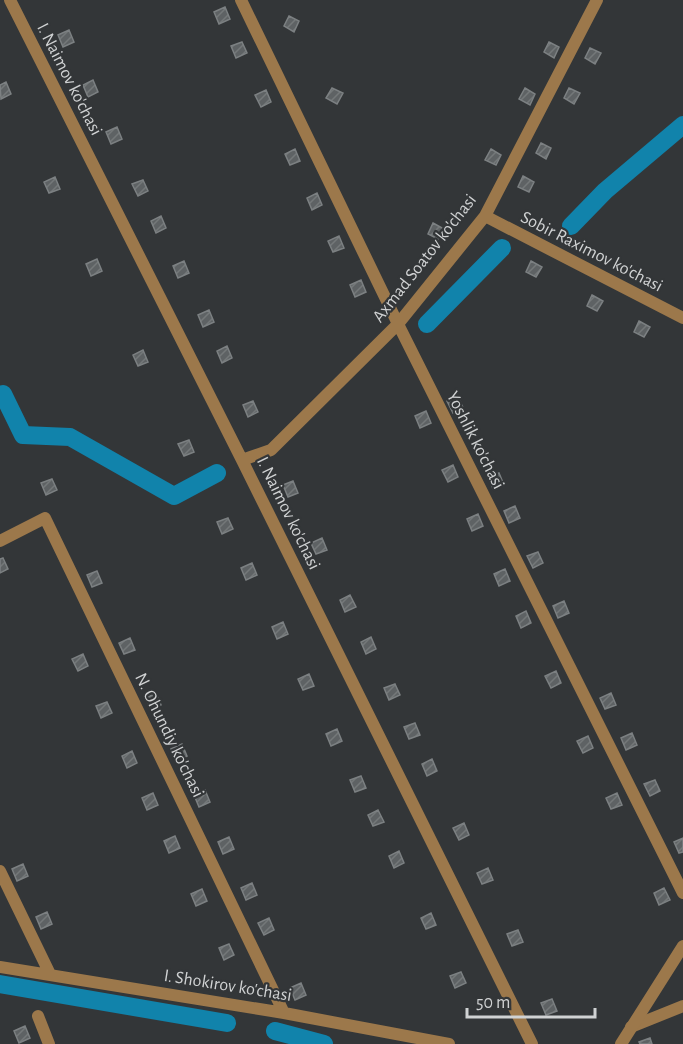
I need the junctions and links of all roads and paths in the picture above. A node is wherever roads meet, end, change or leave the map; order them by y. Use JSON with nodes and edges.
{"nodes":[{"id":1,"x":10,"y":0,"type":"edge"},
{"id":2,"x":241,"y":0,"type":"edge"},
{"id":3,"x":597,"y":0,"type":"edge"},
{"id":4,"x":485,"y":216,"type":"junction"},
{"id":5,"x":683,"y":318,"type":"edge"},
{"id":6,"x":398,"y":324,"type":"junction"},
{"id":7,"x":242,"y":460,"type":"junction"},
{"id":8,"x":0,"y":541,"type":"edge"},
{"id":9,"x":0,"y":871,"type":"edge"},
{"id":10,"x":683,"y":893,"type":"edge"},
{"id":11,"x":683,"y":946,"type":"edge"},
{"id":12,"x":0,"y":967,"type":"edge"},
{"id":13,"x":50,"y":974,"type":"junction"},
{"id":14,"x":683,"y":1006,"type":"edge"},
{"id":15,"x":284,"y":1012,"type":"junction"},
{"id":16,"x":38,"y":1016,"type":"dead end"},
{"id":17,"x":631,"y":1027,"type":"junction"},
{"id":18,"x":49,"y":1044,"type":"edge"},
{"id":19,"x":449,"y":1044,"type":"edge"},
{"id":20,"x":532,"y":1044,"type":"edge"},
{"id":21,"x":621,"y":1044,"type":"edge"}],
"edges":[{"from":1,"to":7,"type":"street","name":"I. Naimov ko'chasi"},
{"from":2,"to":6,"type":"street","name":"Yoshlik ko'chasi"},
{"from":3,"to":4,"type":"street","name":"Axmad Soatov ko'chasi"},
{"from":4,"to":5,"type":"street","name":"Sobir Raximov ko'chasi"},
{"from":4,"to":6,"type":"street","name":"Axmad Soatov ko'chasi"},
{"from":6,"to":7,"type":"street","name":"Axmad Soatov ko'chasi"},
{"from":6,"to":10,"type":"street","name":"Yoshlik ko'chasi"},
{"from":7,"to":20,"type":"street","name":"I. Naimov ko'chasi"},
{"from":8,"to":15,"type":"street","name":"N. Ohundiy ko'chasi"},
{"from":9,"to":13,"type":"street"},
{"from":11,"to":17,"type":"street"},
{"from":12,"to":13,"type":"street","name":"I. Shokirov ko'chasi"},
{"from":13,"to":15,"type":"street","name":"I. Shokirov ko'chasi"},
{"from":14,"to":17,"type":"street"},
{"from":15,"to":19,"type":"street","name":"I. Shokirov ko'chasi"},
{"from":16,"to":18,"type":"street"},
{"from":17,"to":21,"type":"street"}]}
